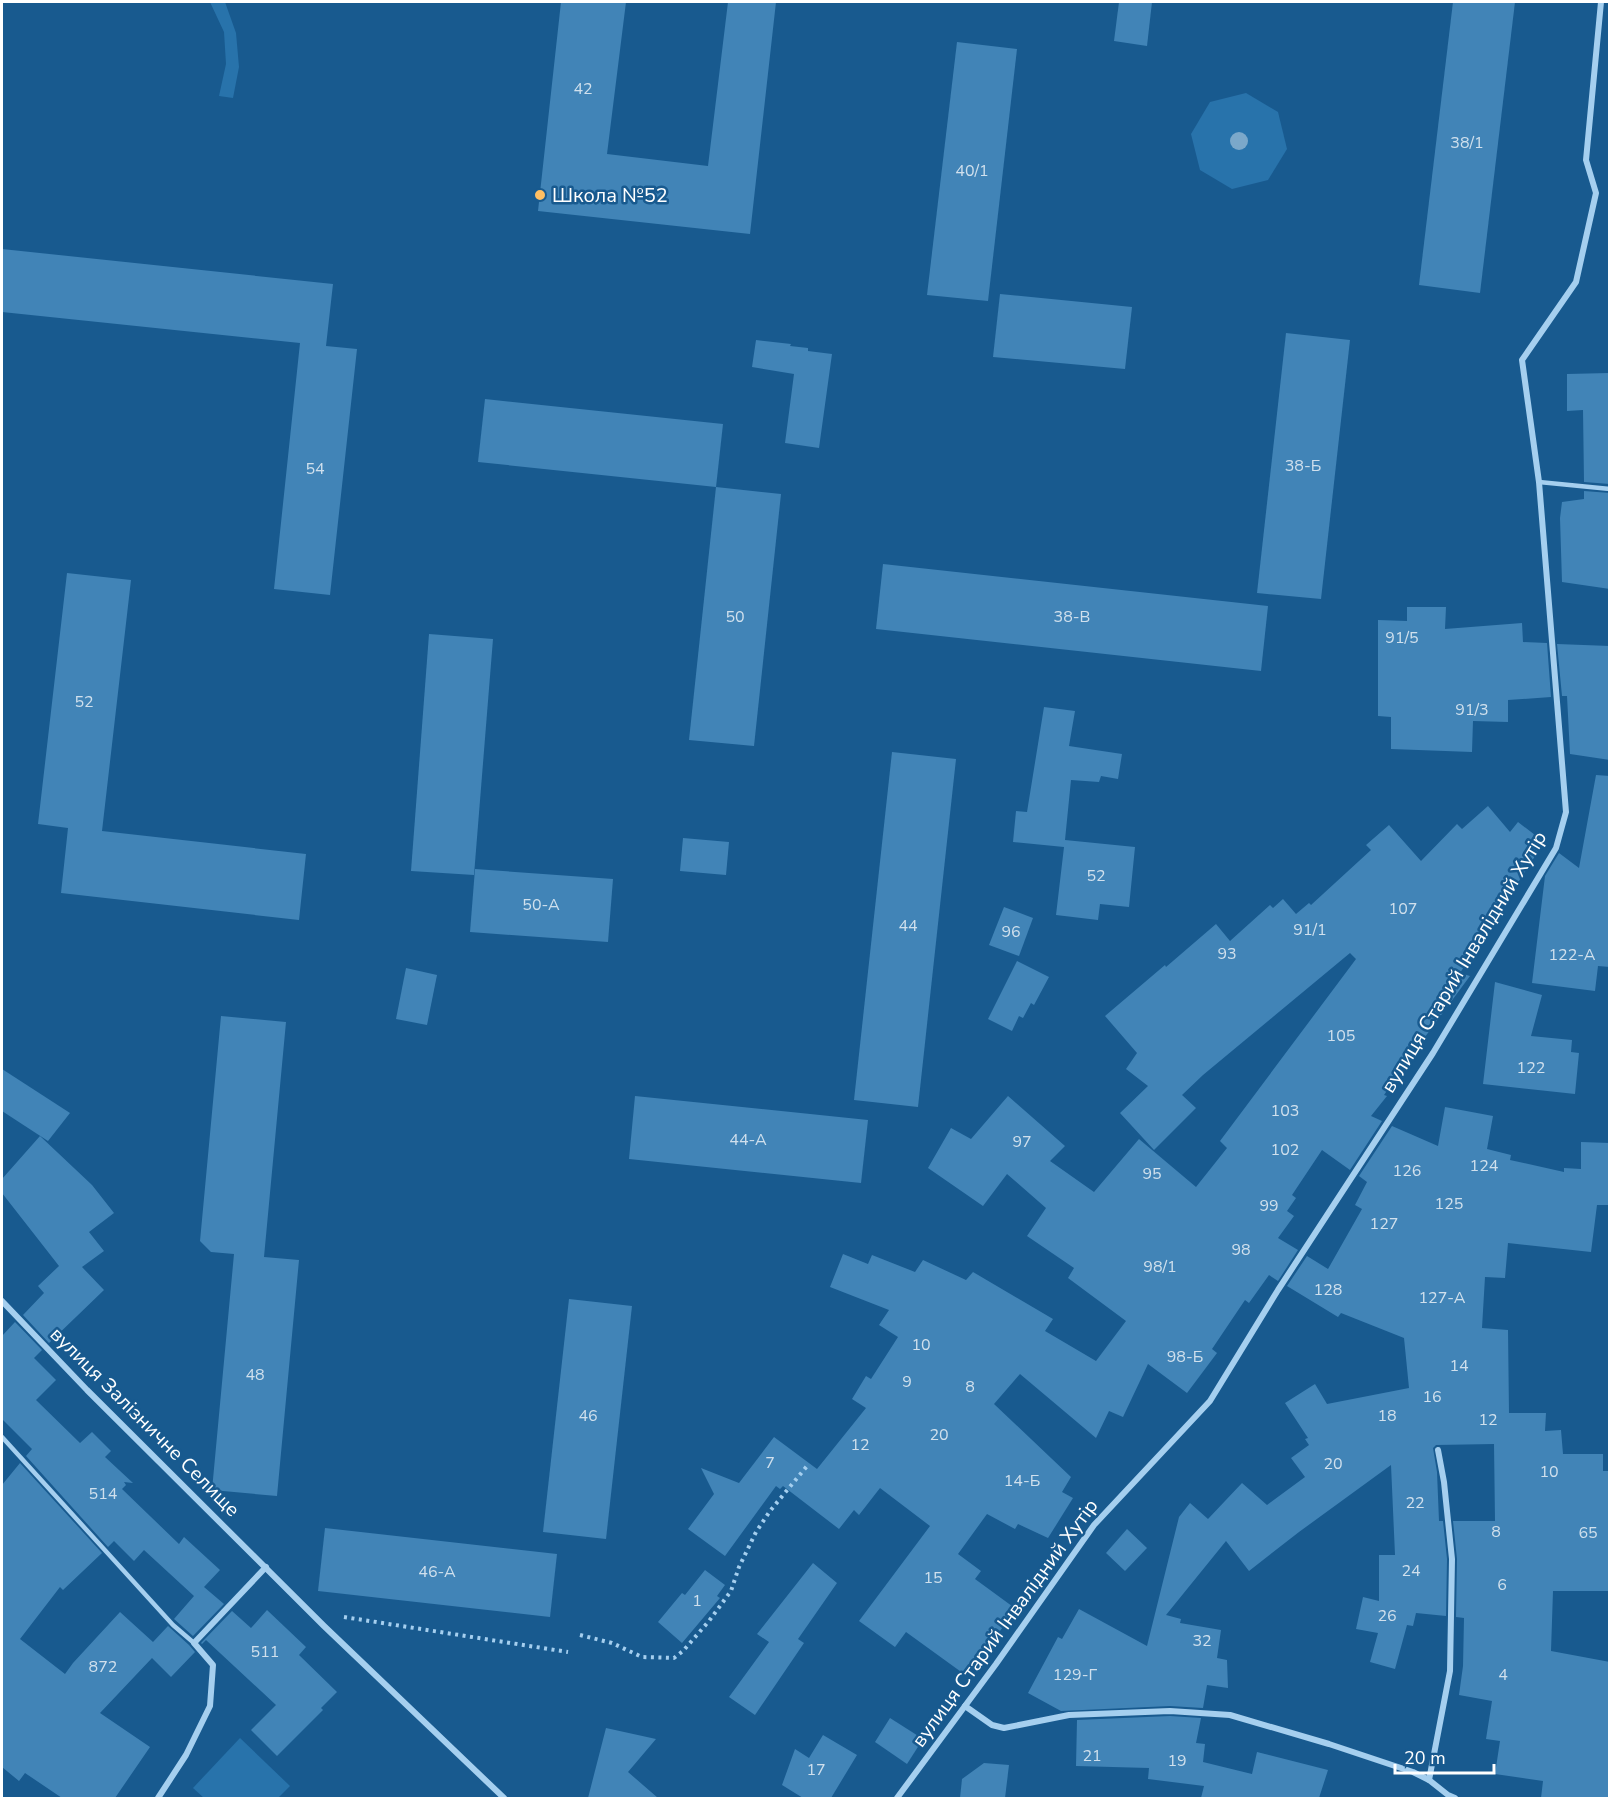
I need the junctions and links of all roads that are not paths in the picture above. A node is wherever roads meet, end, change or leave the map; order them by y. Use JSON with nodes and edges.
{"nodes":[{"id":1,"x":1601,"y":2,"type":"edge"},
{"id":2,"x":1539,"y":482,"type":"junction"},
{"id":3,"x":1610,"y":489,"type":"edge"},
{"id":4,"x":2,"y":1301,"type":"edge"},
{"id":5,"x":2,"y":1437,"type":"edge"},
{"id":6,"x":1438,"y":1450,"type":"dead end"},
{"id":7,"x":266,"y":1567,"type":"junction"},
{"id":8,"x":194,"y":1643,"type":"junction"},
{"id":9,"x":964,"y":1706,"type":"junction"},
{"id":10,"x":1429,"y":1780,"type":"junction"},
{"id":11,"x":158,"y":1798,"type":"edge"},
{"id":12,"x":504,"y":1798,"type":"edge"},
{"id":13,"x":897,"y":1798,"type":"edge"},
{"id":14,"x":1455,"y":1798,"type":"edge"}],
"edges":[{"from":1,"to":2,"type":"street","name":"вулиця Старий Інвалідний Хутір"},
{"from":2,"to":3,"type":"lane"},
{"from":2,"to":9,"type":"street","name":"вулиця Старий Інвалідний Хутір"},
{"from":4,"to":7,"type":"street","name":"вулиця Залізничне Селище"},
{"from":5,"to":8,"type":"lane"},
{"from":6,"to":10,"type":"street"},
{"from":7,"to":8,"type":"street"},
{"from":7,"to":12,"type":"street","name":"вулиця Залізничне Селище"},
{"from":8,"to":11,"type":"street"},
{"from":9,"to":10,"type":"street"},
{"from":9,"to":13,"type":"street","name":"вулиця Старий Інвалідний Хутір"},
{"from":10,"to":14,"type":"street"}]}
